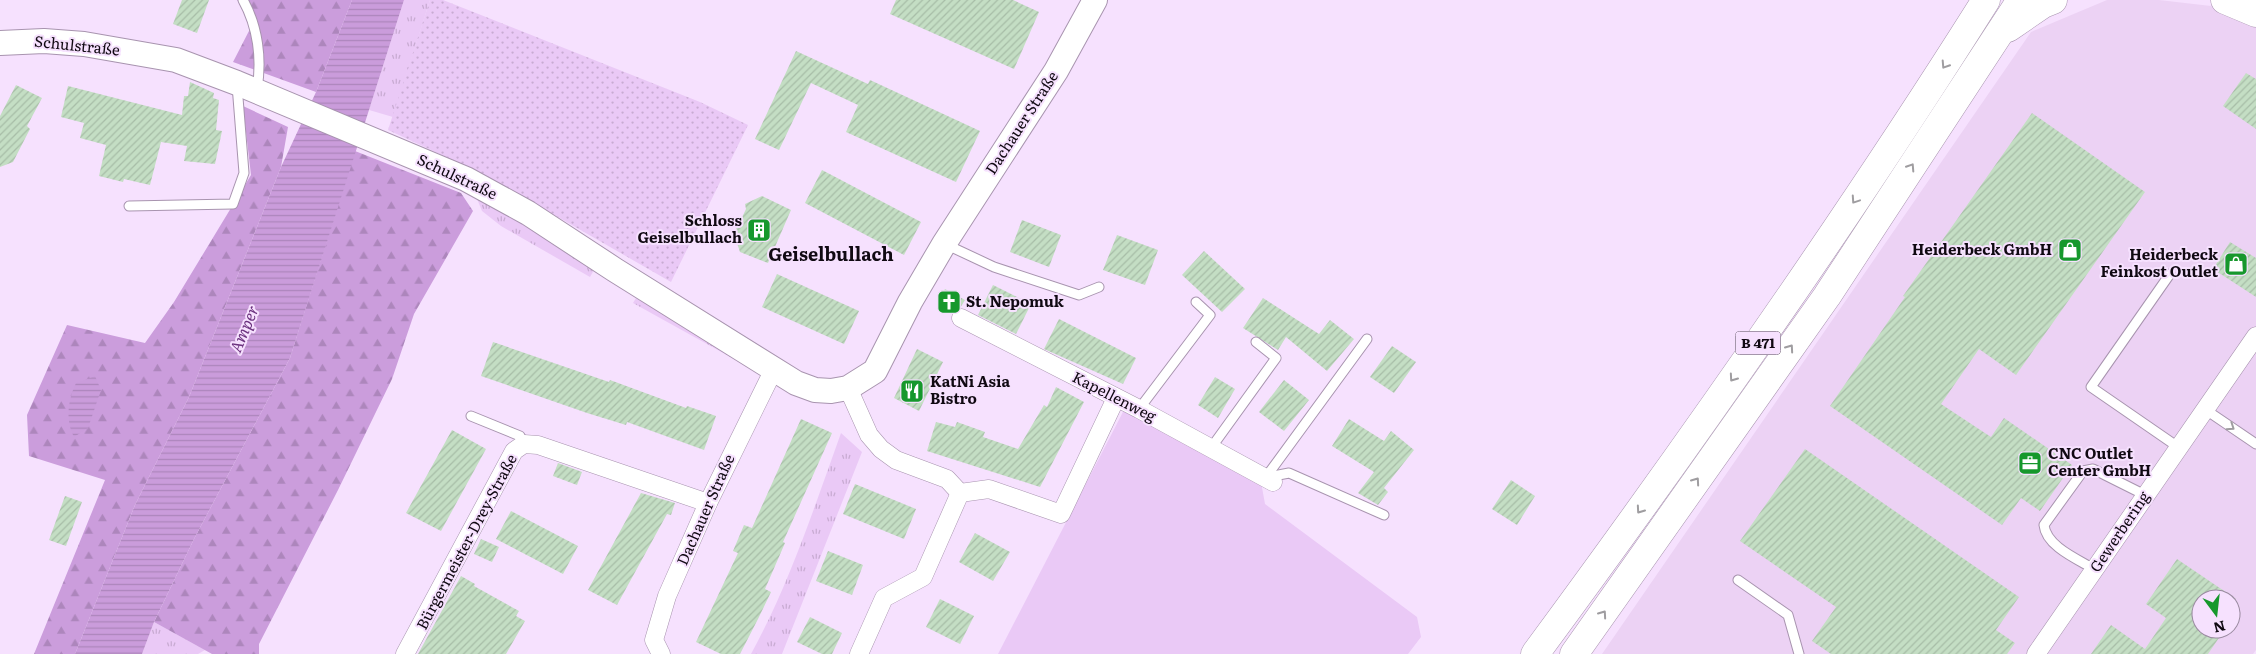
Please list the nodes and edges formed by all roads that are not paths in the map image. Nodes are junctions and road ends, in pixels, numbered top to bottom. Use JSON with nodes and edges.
{"nodes":[{"id":1,"x":243,"y":0,"type":"edge"},
{"id":2,"x":1095,"y":0,"type":"edge"},
{"id":3,"x":1986,"y":0,"type":"edge"},
{"id":4,"x":2021,"y":0,"type":"edge"},
{"id":5,"x":2053,"y":0,"type":"edge"},
{"id":6,"x":2225,"y":0,"type":"edge"},
{"id":7,"x":2256,"y":14,"type":"edge"},
{"id":8,"x":1999,"y":34,"type":"junction"},
{"id":9,"x":0,"y":43,"type":"edge"},
{"id":10,"x":246,"y":87,"type":"junction"},
{"id":11,"x":129,"y":206,"type":"dead end"},
{"id":12,"x":944,"y":244,"type":"junction"},
{"id":13,"x":2170,"y":274,"type":"dead end"},
{"id":14,"x":1099,"y":287,"type":"dead end"},
{"id":15,"x":1196,"y":302,"type":"dead end"},
{"id":16,"x":961,"y":318,"type":"dead end"},
{"id":17,"x":2256,"y":336,"type":"edge"},
{"id":18,"x":1367,"y":339,"type":"dead end"},
{"id":19,"x":1256,"y":342,"type":"dead end"},
{"id":20,"x":774,"y":369,"type":"junction"},
{"id":21,"x":875,"y":371,"type":"joint"},
{"id":22,"x":848,"y":388,"type":"junction"},
{"id":23,"x":1116,"y":398,"type":"junction"},
{"id":24,"x":1139,"y":409,"type":"junction"},
{"id":25,"x":2206,"y":410,"type":"junction"},
{"id":26,"x":471,"y":416,"type":"dead end"},
{"id":27,"x":524,"y":444,"type":"junction"},
{"id":28,"x":2256,"y":444,"type":"edge"},
{"id":29,"x":2178,"y":447,"type":"junction"},
{"id":30,"x":1212,"y":448,"type":"junction"},
{"id":31,"x":1270,"y":480,"type":"junction"},
{"id":32,"x":960,"y":493,"type":"junction"},
{"id":33,"x":2145,"y":495,"type":"junction"},
{"id":34,"x":708,"y":503,"type":"junction"},
{"id":35,"x":1384,"y":515,"type":"dead end"},
{"id":36,"x":2094,"y":569,"type":"junction"},
{"id":37,"x":1738,"y":580,"type":"dead end"},
{"id":38,"x":405,"y":654,"type":"edge"},
{"id":39,"x":661,"y":654,"type":"edge"},
{"id":40,"x":859,"y":654,"type":"edge"},
{"id":41,"x":1535,"y":654,"type":"edge"},
{"id":42,"x":1574,"y":654,"type":"edge"},
{"id":43,"x":1799,"y":654,"type":"edge"},
{"id":44,"x":2036,"y":654,"type":"edge"}],
"edges":[{"from":1,"to":10,"type":"lane"},
{"from":2,"to":12,"type":"street","name":"Dachauer Straße"},
{"from":3,"to":41,"type":"highway","number":"B 471","one_way":true},
{"from":4,"to":8,"type":"highway","number":"B 471"},
{"from":5,"to":8,"type":"highway"},
{"from":6,"to":7,"type":"highway"},
{"from":42,"to":8,"type":"highway","number":"B 471","one_way":true},
{"from":9,"to":10,"type":"street","name":"Schulstraße"},
{"from":10,"to":11,"type":"lane"},
{"from":10,"to":20,"type":"street","name":"Schulstraße"},
{"from":12,"to":14,"type":"lane"},
{"from":12,"to":21,"type":"street","name":"Dachauer Straße"},
{"from":13,"to":29,"type":"lane"},
{"from":15,"to":24,"type":"lane"},
{"from":16,"to":23,"type":"street","name":"Kapellenweg"},
{"from":17,"to":25,"type":"street","name":"Gewerbering"},
{"from":18,"to":31,"type":"lane"},
{"from":19,"to":30,"type":"lane"},
{"from":20,"to":22,"type":"street","name":"Schulstraße"},
{"from":20,"to":34,"type":"street","name":"Dachauer Straße"},
{"from":21,"to":22,"type":"street","name":"Schulstraße"},
{"from":22,"to":32,"type":"street"},
{"from":23,"to":24,"type":"street","name":"Kapellenweg"},
{"from":23,"to":32,"type":"street"},
{"from":24,"to":30,"type":"street","name":"Kapellenweg"},
{"from":25,"to":28,"type":"lane","one_way":true},
{"from":25,"to":29,"type":"street","name":"Gewerbering"},
{"from":26,"to":27,"type":"lane"},
{"from":27,"to":34,"type":"street","name":"Bürgermeister-Drey-Straße"},
{"from":27,"to":38,"type":"street","name":"Bürgermeister-Drey-Straße"},
{"from":29,"to":33,"type":"street","name":"Gewerbering"},
{"from":30,"to":31,"type":"street","name":"Kapellenweg"},
{"from":31,"to":35,"type":"lane"},
{"from":32,"to":40,"type":"street"},
{"from":33,"to":36,"type":"street","name":"Gewerbering"},
{"from":33,"to":36,"type":"lane"},
{"from":34,"to":39,"type":"street","name":"Dachauer Straße"},
{"from":36,"to":44,"type":"street","name":"Gewerbering"},
{"from":37,"to":43,"type":"lane"}]}
